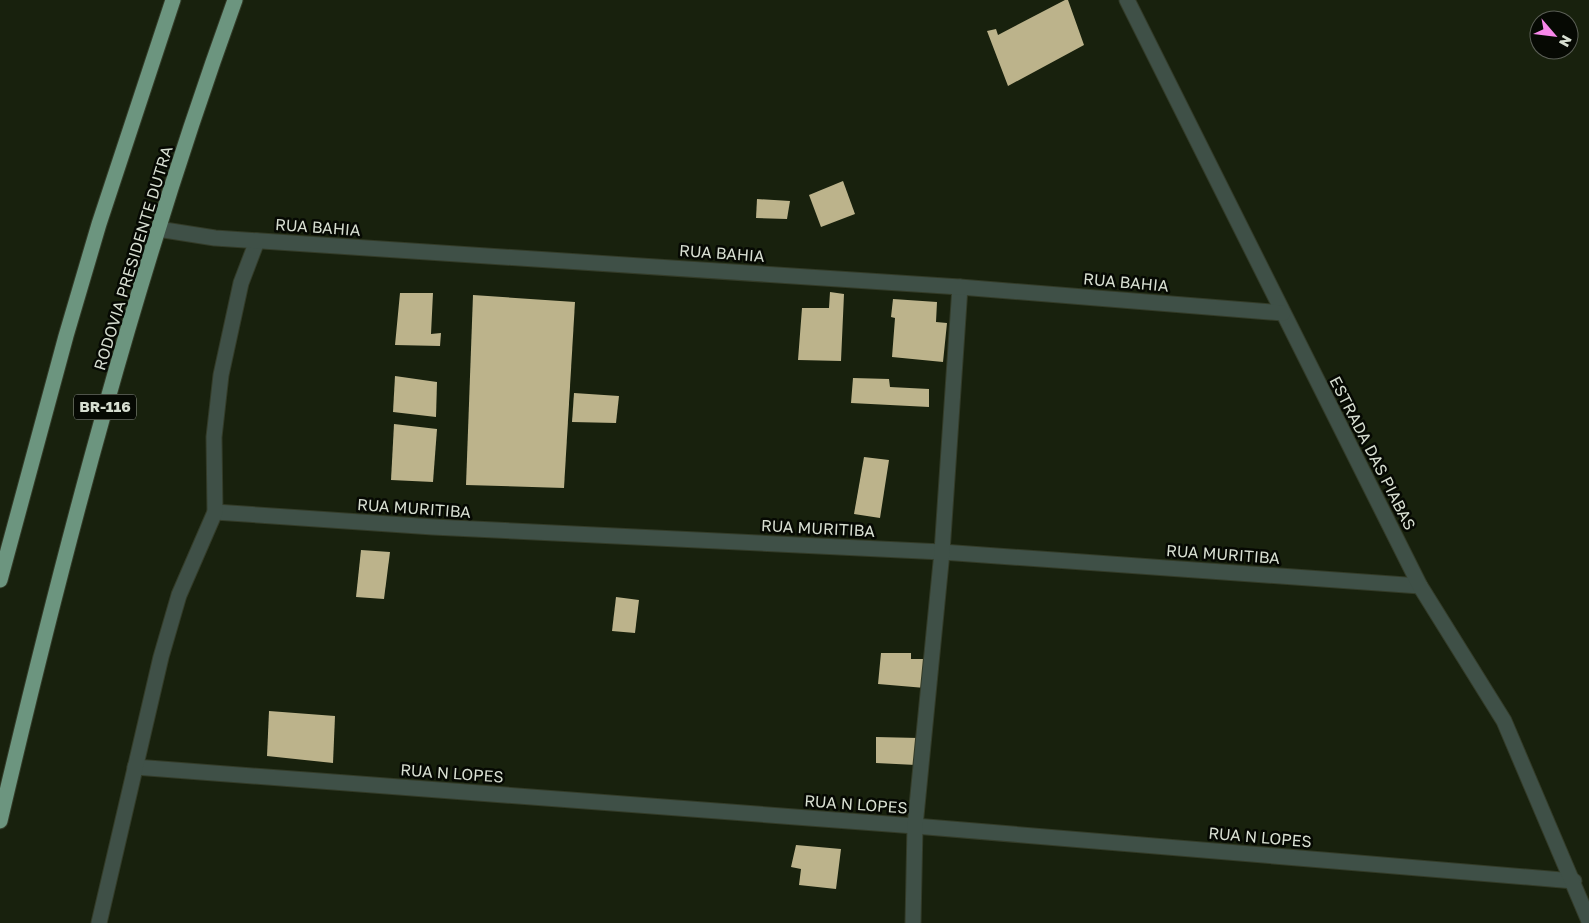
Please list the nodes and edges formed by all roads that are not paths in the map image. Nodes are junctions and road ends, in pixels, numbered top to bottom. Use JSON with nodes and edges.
{"nodes":[{"id":1,"x":173,"y":0,"type":"edge"},
{"id":2,"x":235,"y":0,"type":"edge"},
{"id":3,"x":1127,"y":0,"type":"edge"},
{"id":4,"x":158,"y":230,"type":"junction"},
{"id":5,"x":256,"y":241,"type":"junction"},
{"id":6,"x":960,"y":287,"type":"junction"},
{"id":7,"x":1283,"y":313,"type":"junction"},
{"id":8,"x":215,"y":512,"type":"junction"},
{"id":9,"x":942,"y":552,"type":"junction"},
{"id":10,"x":0,"y":580,"type":"edge"},
{"id":11,"x":1420,"y":586,"type":"junction"},
{"id":12,"x":135,"y":767,"type":"junction"},
{"id":13,"x":0,"y":821,"type":"edge"},
{"id":14,"x":915,"y":826,"type":"junction"},
{"id":15,"x":1574,"y":881,"type":"junction"},
{"id":16,"x":1589,"y":920,"type":"edge"},
{"id":17,"x":99,"y":923,"type":"edge"},
{"id":18,"x":913,"y":923,"type":"edge"}],
"edges":[{"from":1,"to":10,"type":"highway","number":"BR-116"},
{"from":2,"to":4,"type":"highway","name":"RODOVIA PRESIDENTE DUTRA","number":"BR-116"},
{"from":3,"to":7,"type":"street","name":"ESTRADA DAS PIABAS"},
{"from":4,"to":5,"type":"street","name":"RUA BAHIA"},
{"from":4,"to":13,"type":"highway","name":"RODOVIA PRESIDENTE DUTRA","number":"BR-116"},
{"from":5,"to":6,"type":"street","name":"RUA BAHIA"},
{"from":5,"to":8,"type":"street"},
{"from":6,"to":7,"type":"street","name":"RUA BAHIA"},
{"from":6,"to":9,"type":"street"},
{"from":7,"to":11,"type":"street","name":"ESTRADA DAS PIABAS"},
{"from":8,"to":9,"type":"street","name":"RUA MURITIBA"},
{"from":8,"to":12,"type":"street"},
{"from":9,"to":11,"type":"street","name":"RUA MURITIBA"},
{"from":9,"to":14,"type":"street"},
{"from":11,"to":15,"type":"street","name":"ESTRADA DAS PIABAS"},
{"from":12,"to":14,"type":"street","name":"RUA N LOPES"},
{"from":12,"to":17,"type":"street"},
{"from":14,"to":15,"type":"street","name":"RUA N LOPES"},
{"from":14,"to":18,"type":"street"},
{"from":15,"to":16,"type":"street","name":"ESTRADA DAS PIABAS"}]}
